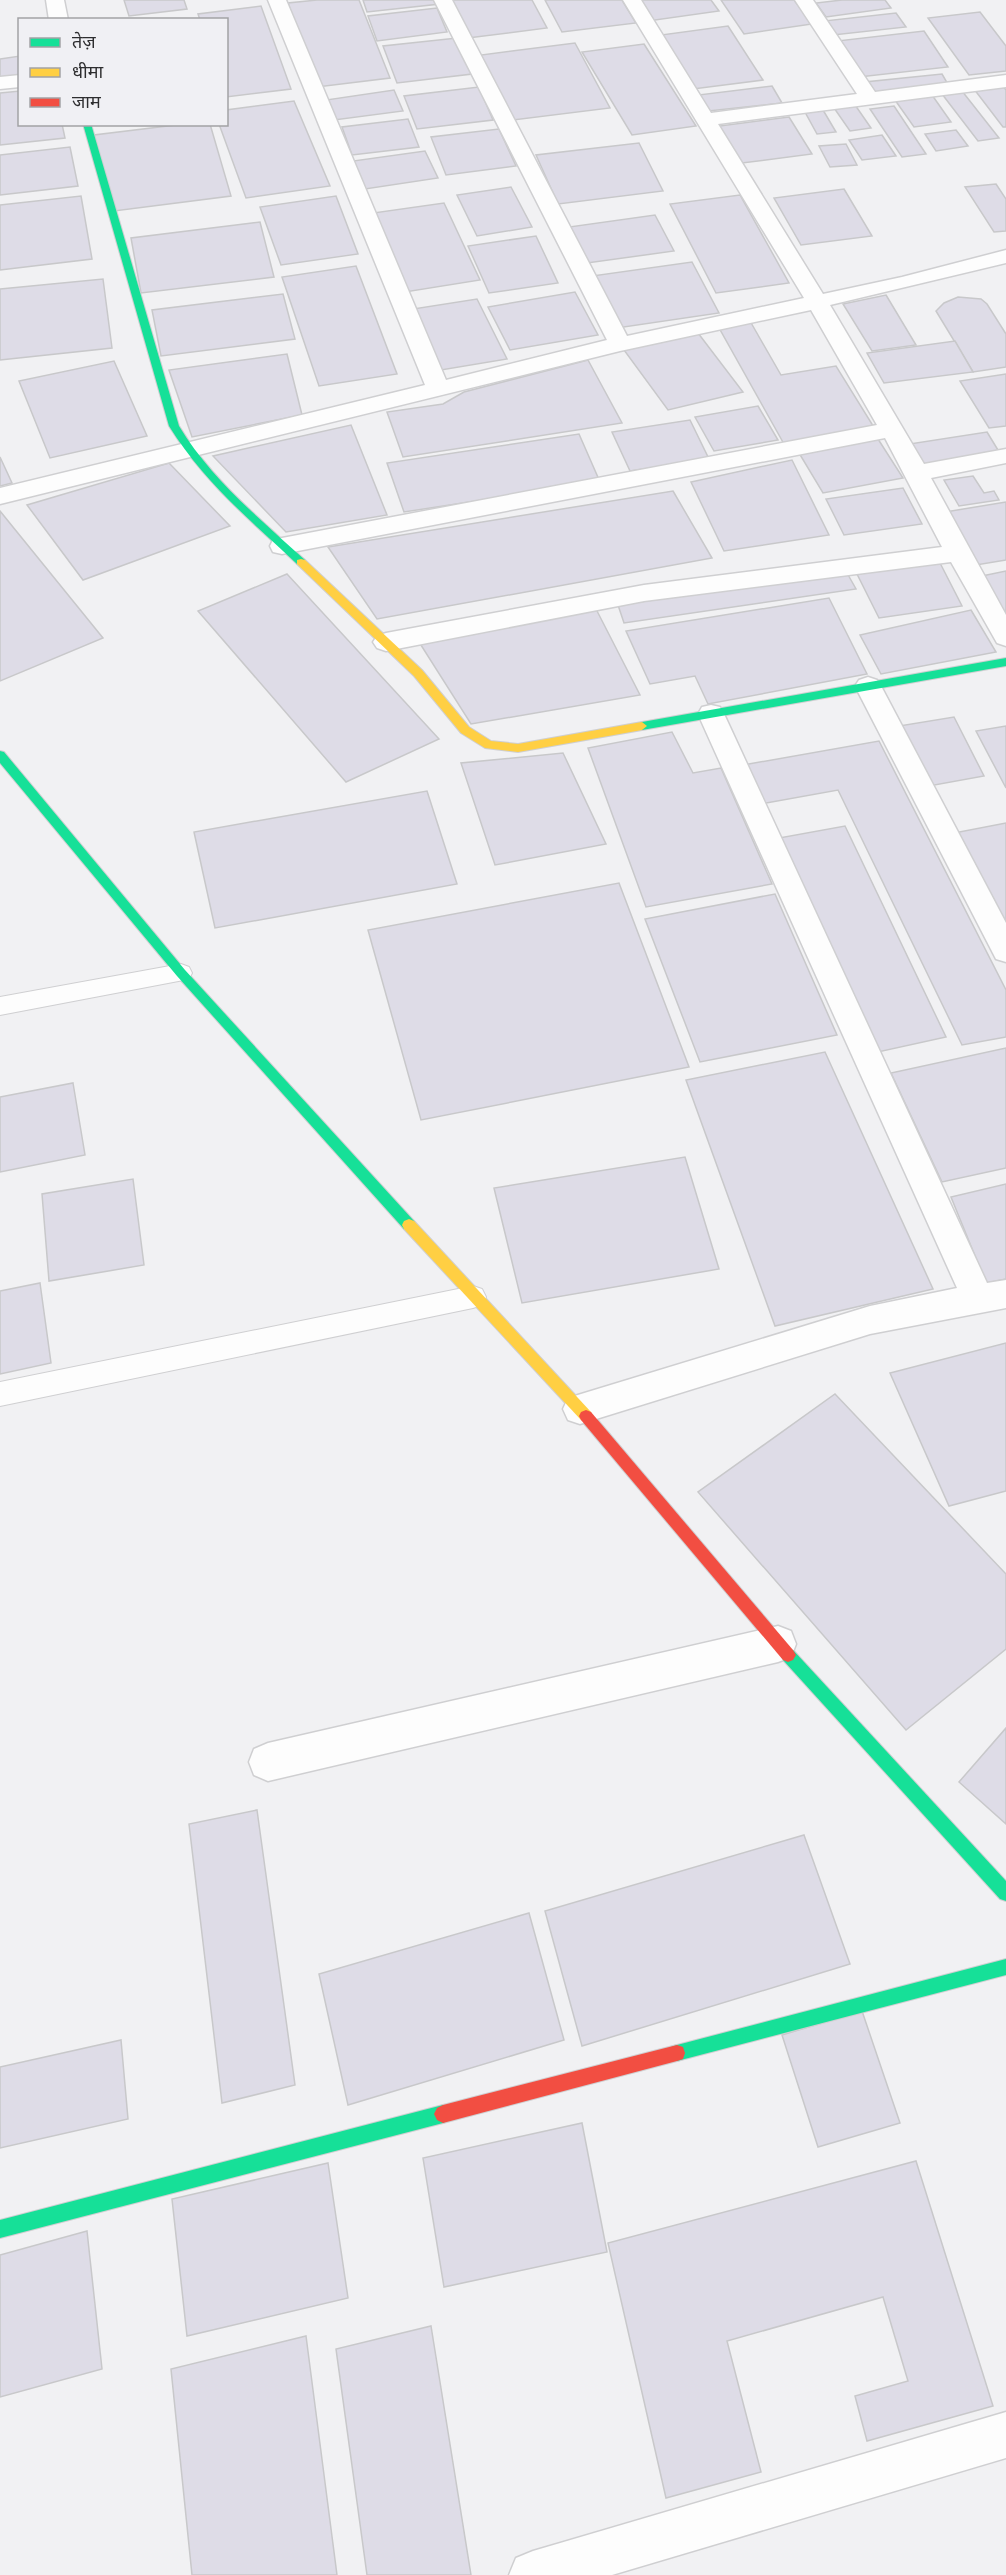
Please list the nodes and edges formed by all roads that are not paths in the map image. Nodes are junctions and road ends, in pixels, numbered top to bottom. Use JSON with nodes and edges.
{"nodes":[{"id":1,"x":54,"y":0,"type":"edge"},
{"id":2,"x":277,"y":0,"type":"edge"},
{"id":3,"x":443,"y":0,"type":"edge"},
{"id":4,"x":632,"y":0,"type":"edge"},
{"id":5,"x":804,"y":0,"type":"edge"},
{"id":6,"x":58,"y":18,"type":"edge"},
{"id":7,"x":18,"y":81,"type":"edge"},
{"id":8,"x":1006,"y":81,"type":"edge"},
{"id":9,"x":0,"y":83,"type":"edge"},
{"id":10,"x":870,"y":99,"type":"junction"},
{"id":11,"x":704,"y":120,"type":"junction"},
{"id":12,"x":88,"y":126,"type":"edge"},
{"id":13,"x":1006,"y":256,"type":"edge"},
{"id":14,"x":816,"y":300,"type":"junction"},
{"id":15,"x":620,"y":344,"type":"junction"},
{"id":16,"x":439,"y":390,"type":"junction"},
{"id":17,"x":890,"y":430,"type":"junction"},
{"id":18,"x":187,"y":450,"type":"junction"},
{"id":19,"x":1006,"y":456,"type":"edge"},
{"id":20,"x":917,"y":473,"type":"junction"},
{"id":21,"x":0,"y":496,"type":"edge"},
{"id":22,"x":282,"y":546,"type":"junction"},
{"id":23,"x":958,"y":553,"type":"junction"},
{"id":24,"x":1006,"y":637,"type":"edge"},
{"id":25,"x":386,"y":642,"type":"junction"},
{"id":26,"x":1006,"y":662,"type":"edge"},
{"id":27,"x":868,"y":686,"type":"junction"},
{"id":28,"x":711,"y":714,"type":"junction"},
{"id":29,"x":0,"y":755,"type":"edge"},
{"id":30,"x":1006,"y":951,"type":"edge"},
{"id":31,"x":181,"y":973,"type":"junction"},
{"id":32,"x":0,"y":1006,"type":"edge"},
{"id":33,"x":473,"y":1297,"type":"junction"},
{"id":34,"x":992,"y":1297,"type":"edge"},
{"id":35,"x":0,"y":1394,"type":"edge"},
{"id":36,"x":580,"y":1408,"type":"junction"},
{"id":37,"x":778,"y":1644,"type":"junction"},
{"id":38,"x":268,"y":1762,"type":"dead end"},
{"id":39,"x":1006,"y":1893,"type":"edge"},
{"id":40,"x":1006,"y":1967,"type":"edge"},
{"id":41,"x":0,"y":2229,"type":"edge"},
{"id":42,"x":1006,"y":2435,"type":"edge"},
{"id":43,"x":533,"y":2575,"type":"edge"}],
"edges":[{"from":1,"to":6,"type":"street"},
{"from":2,"to":16,"type":"street"},
{"from":3,"to":15,"type":"street"},
{"from":4,"to":11,"type":"street"},
{"from":5,"to":10,"type":"street"},
{"from":7,"to":9,"type":"street"},
{"from":8,"to":10,"type":"street"},
{"from":10,"to":11,"type":"street"},
{"from":11,"to":14,"type":"street"},
{"from":12,"to":18,"type":"street"},
{"from":13,"to":14,"type":"street"},
{"from":14,"to":15,"type":"street"},
{"from":14,"to":17,"type":"street"},
{"from":15,"to":16,"type":"street"},
{"from":16,"to":18,"type":"street"},
{"from":17,"to":20,"type":"street"},
{"from":17,"to":22,"type":"street"},
{"from":18,"to":21,"type":"street"},
{"from":18,"to":22,"type":"street"},
{"from":19,"to":20,"type":"street"},
{"from":20,"to":23,"type":"street"},
{"from":22,"to":25,"type":"street"},
{"from":23,"to":24,"type":"street"},
{"from":23,"to":25,"type":"street"},
{"from":25,"to":28,"type":"street"},
{"from":26,"to":27,"type":"street"},
{"from":27,"to":28,"type":"street"},
{"from":27,"to":30,"type":"street"},
{"from":28,"to":34,"type":"street"},
{"from":29,"to":31,"type":"street"},
{"from":31,"to":32,"type":"lane"},
{"from":31,"to":33,"type":"street"},
{"from":33,"to":35,"type":"lane"},
{"from":33,"to":36,"type":"street"},
{"from":34,"to":36,"type":"street"},
{"from":36,"to":37,"type":"street"},
{"from":37,"to":38,"type":"street"},
{"from":37,"to":39,"type":"street"},
{"from":40,"to":41,"type":"street"},
{"from":42,"to":43,"type":"street"}]}
